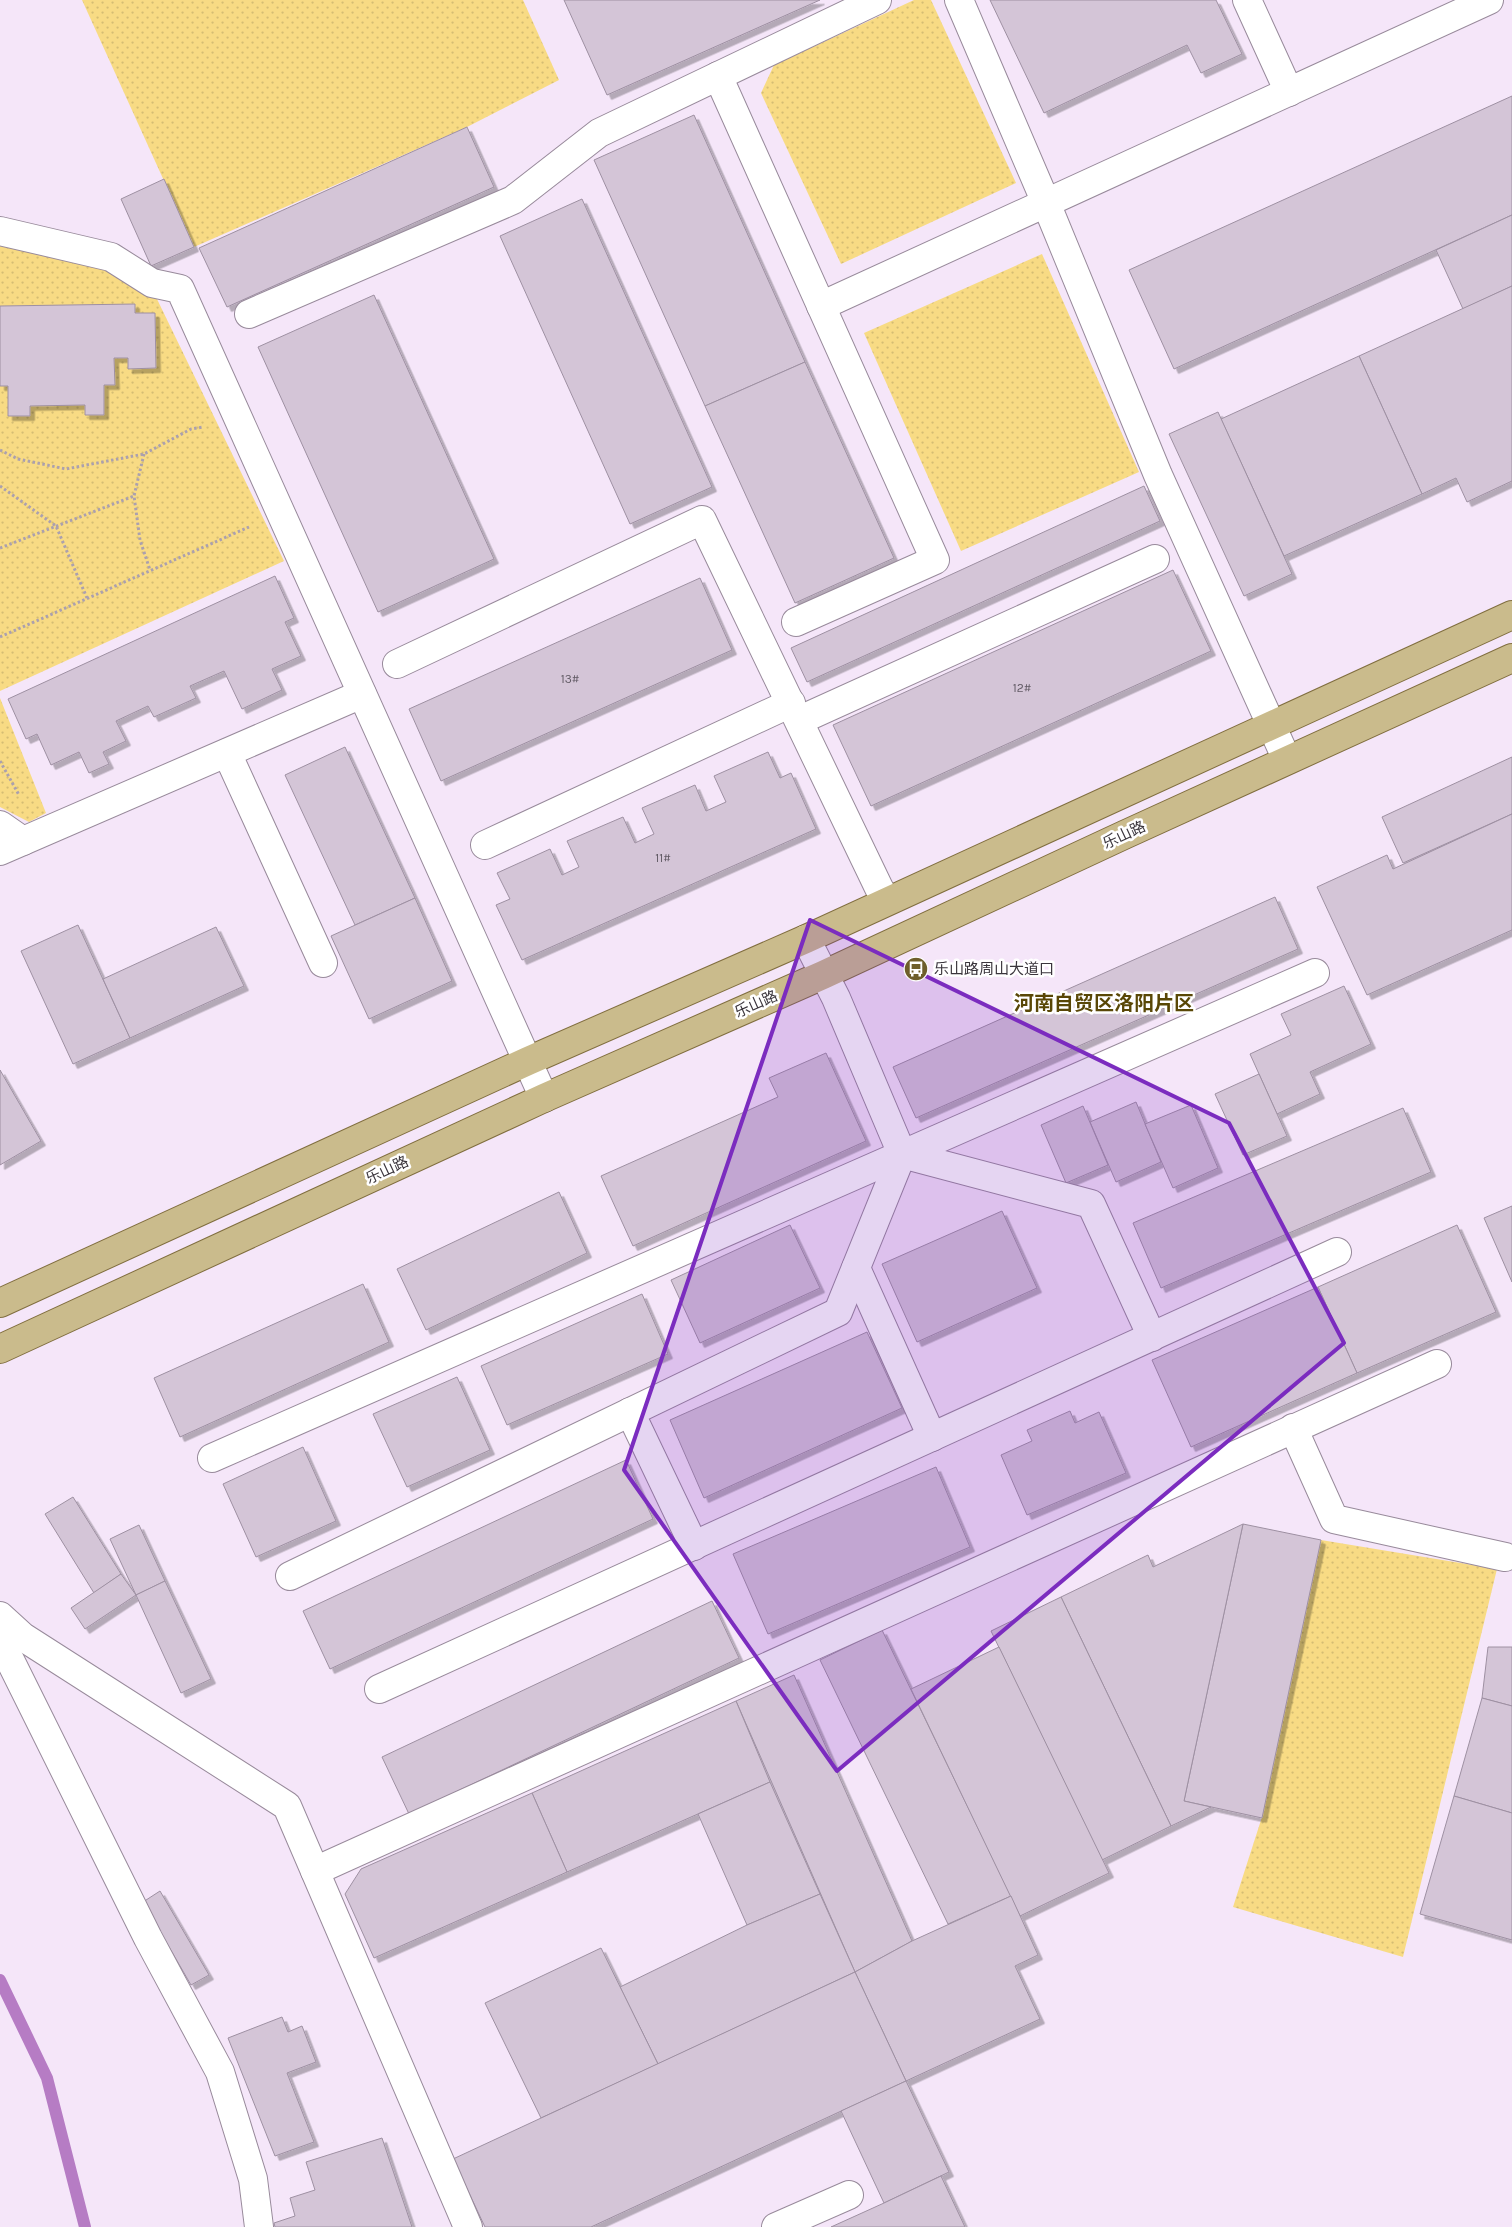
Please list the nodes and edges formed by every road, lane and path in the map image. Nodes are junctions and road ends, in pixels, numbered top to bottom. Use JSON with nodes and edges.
{"nodes":[{"id":1,"x":877,"y":0,"type":"edge"},
{"id":2,"x":958,"y":0,"type":"edge"},
{"id":3,"x":1247,"y":0,"type":"edge"},
{"id":4,"x":1489,"y":0,"type":"edge"},
{"id":5,"x":718,"y":76,"type":"junction"},
{"id":6,"x":1289,"y":92,"type":"junction"},
{"id":7,"x":1046,"y":203,"type":"junction"},
{"id":8,"x":0,"y":232,"type":"edge"},
{"id":9,"x":821,"y":306,"type":"junction"},
{"id":10,"x":249,"y":314,"type":"dead end"},
{"id":11,"x":239,"y":420,"type":"junction"},
{"id":12,"x":0,"y":450,"type":"edge"},
{"id":13,"x":144,"y":454,"type":"junction"},
{"id":14,"x":0,"y":486,"type":"edge"},
{"id":15,"x":134,"y":496,"type":"junction"},
{"id":16,"x":281,"y":513,"type":"junction"},
{"id":17,"x":56,"y":526,"type":"junction"},
{"id":18,"x":0,"y":548,"type":"edge"},
{"id":19,"x":1155,"y":559,"type":"dead end"},
{"id":20,"x":150,"y":570,"type":"junction"},
{"id":21,"x":87,"y":598,"type":"junction"},
{"id":22,"x":1512,"y":615,"type":"edge"},
{"id":23,"x":796,"y":622,"type":"dead end"},
{"id":24,"x":0,"y":637,"type":"edge"},
{"id":25,"x":1512,"y":658,"type":"edge"},
{"id":26,"x":396,"y":664,"type":"dead end"},
{"id":27,"x":362,"y":694,"type":"junction"},
{"id":28,"x":796,"y":712,"type":"junction"},
{"id":29,"x":1271,"y":724,"type":"junction"},
{"id":30,"x":227,"y":752,"type":"junction"},
{"id":31,"x":1287,"y":760,"type":"junction"},
{"id":32,"x":0,"y":825,"type":"edge"},
{"id":33,"x":485,"y":845,"type":"dead end"},
{"id":34,"x":12,"y":846,"type":"edge"},
{"id":35,"x":887,"y":901,"type":"junction"},
{"id":36,"x":806,"y":939,"type":"junction"},
{"id":37,"x":323,"y":963,"type":"dead end"},
{"id":38,"x":1315,"y":973,"type":"dead end"},
{"id":39,"x":823,"y":975,"type":"junction"},
{"id":40,"x":528,"y":1061,"type":"junction"},
{"id":41,"x":544,"y":1098,"type":"junction"},
{"id":42,"x":902,"y":1154,"type":"junction"},
{"id":43,"x":1337,"y":1252,"type":"dead end"},
{"id":44,"x":856,"y":1268,"type":"junction"},
{"id":45,"x":0,"y":1303,"type":"edge"},
{"id":46,"x":1152,"y":1337,"type":"junction"},
{"id":47,"x":0,"y":1349,"type":"edge"},
{"id":48,"x":1437,"y":1364,"type":"dead end"},
{"id":49,"x":630,"y":1412,"type":"junction"},
{"id":50,"x":1293,"y":1428,"type":"junction"},
{"id":51,"x":932,"y":1437,"type":"junction"},
{"id":52,"x":212,"y":1458,"type":"dead end"},
{"id":53,"x":694,"y":1546,"type":"junction"},
{"id":54,"x":1505,"y":1557,"type":"dead end"},
{"id":55,"x":290,"y":1576,"type":"dead end"},
{"id":56,"x":0,"y":1616,"type":"edge"},
{"id":57,"x":0,"y":1640,"type":"edge"},
{"id":58,"x":379,"y":1689,"type":"dead end"},
{"id":59,"x":315,"y":1871,"type":"junction"},
{"id":60,"x":849,"y":2194,"type":"dead end"},
{"id":61,"x":259,"y":2227,"type":"edge"},
{"id":62,"x":468,"y":2227,"type":"edge"},
{"id":63,"x":776,"y":2227,"type":"edge"}],
"edges":[{"from":1,"to":5,"type":"lane"},
{"from":2,"to":7,"type":"lane"},
{"from":3,"to":6,"type":"lane"},
{"from":4,"to":6,"type":"lane"},
{"from":5,"to":9,"type":"lane"},
{"from":5,"to":10,"type":"lane"},
{"from":6,"to":7,"type":"lane"},
{"from":7,"to":9,"type":"lane"},
{"from":7,"to":29,"type":"lane"},
{"from":8,"to":11,"type":"lane"},
{"from":9,"to":23,"type":"lane"},
{"from":11,"to":13,"type":"path"},
{"from":11,"to":16,"type":"lane"},
{"from":12,"to":13,"type":"path"},
{"from":13,"to":15,"type":"path"},
{"from":14,"to":17,"type":"path"},
{"from":15,"to":17,"type":"path"},
{"from":15,"to":20,"type":"path"},
{"from":16,"to":20,"type":"path"},
{"from":16,"to":27,"type":"lane"},
{"from":17,"to":18,"type":"path"},
{"from":17,"to":21,"type":"path"},
{"from":19,"to":28,"type":"lane"},
{"from":20,"to":21,"type":"path"},
{"from":21,"to":24,"type":"path"},
{"from":22,"to":29,"type":"main road"},
{"from":25,"to":31,"type":"main road","name":"乐山路"},
{"from":26,"to":28,"type":"lane"},
{"from":27,"to":30,"type":"lane"},
{"from":27,"to":40,"type":"lane"},
{"from":28,"to":33,"type":"lane"},
{"from":28,"to":35,"type":"lane"},
{"from":29,"to":31,"type":"lane"},
{"from":29,"to":35,"type":"main road"},
{"from":30,"to":34,"type":"lane"},
{"from":30,"to":37,"type":"lane"},
{"from":31,"to":39,"type":"main road","name":"乐山路"},
{"from":32,"to":34,"type":"lane"},
{"from":35,"to":36,"type":"main road"},
{"from":36,"to":39,"type":"lane"},
{"from":36,"to":40,"type":"main road"},
{"from":38,"to":42,"type":"lane"},
{"from":39,"to":41,"type":"main road","name":"乐山路"},
{"from":39,"to":42,"type":"lane"},
{"from":40,"to":41,"type":"lane"},
{"from":40,"to":45,"type":"main road"},
{"from":41,"to":47,"type":"main road","name":"乐山路"},
{"from":42,"to":44,"type":"lane"},
{"from":42,"to":46,"type":"lane"},
{"from":42,"to":52,"type":"lane"},
{"from":43,"to":46,"type":"lane"},
{"from":44,"to":49,"type":"lane"},
{"from":44,"to":51,"type":"lane"},
{"from":46,"to":51,"type":"lane"},
{"from":48,"to":50,"type":"lane"},
{"from":49,"to":53,"type":"lane"},
{"from":49,"to":55,"type":"lane"},
{"from":50,"to":54,"type":"lane"},
{"from":50,"to":59,"type":"lane"},
{"from":51,"to":53,"type":"lane"},
{"from":53,"to":58,"type":"lane"},
{"from":56,"to":59,"type":"lane"},
{"from":57,"to":61,"type":"lane"},
{"from":59,"to":62,"type":"lane"},
{"from":60,"to":63,"type":"lane"}]}
